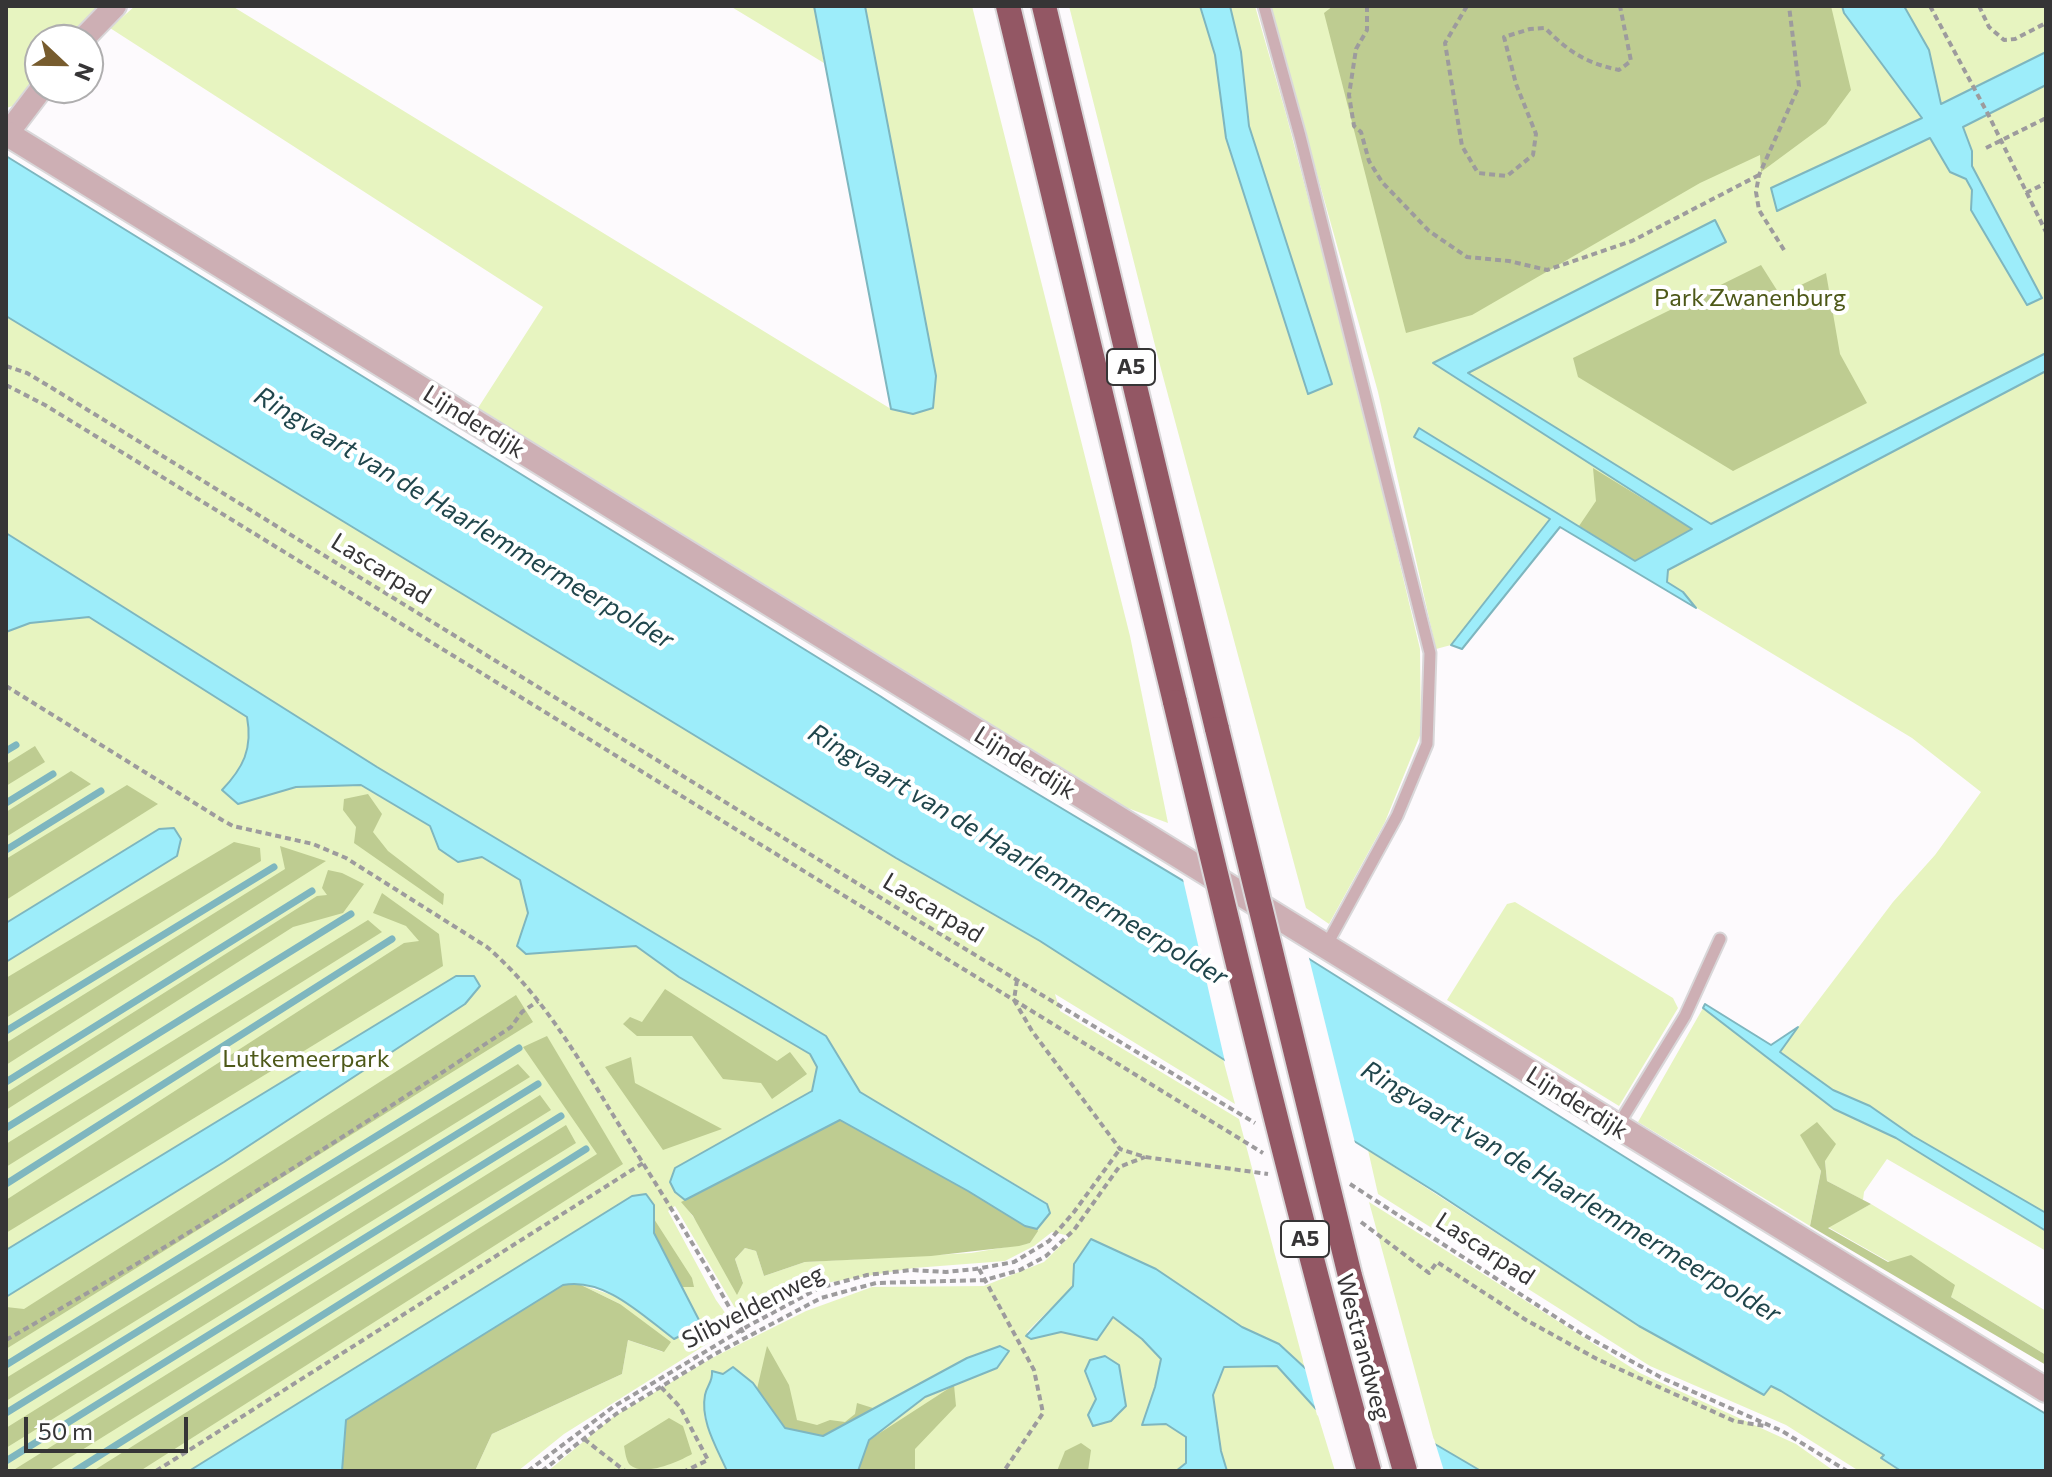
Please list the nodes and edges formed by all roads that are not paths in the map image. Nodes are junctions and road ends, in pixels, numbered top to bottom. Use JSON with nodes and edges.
{"nodes":[{"id":1,"x":115,"y":6,"type":"edge"},
{"id":2,"x":1008,"y":6,"type":"edge"},
{"id":3,"x":1044,"y":6,"type":"edge"},
{"id":4,"x":1264,"y":6,"type":"edge"},
{"id":5,"x":98,"y":24,"type":"edge"},
{"id":6,"x":30,"y":104,"type":"edge"},
{"id":7,"x":7,"y":133,"type":"edge"},
{"id":8,"x":1720,"y":939,"type":"dead end"},
{"id":9,"x":1326,"y":947,"type":"junction"},
{"id":10,"x":1617,"y":1127,"type":"junction"},
{"id":11,"x":2046,"y":1390,"type":"edge"},
{"id":12,"x":1369,"y":1471,"type":"edge"},
{"id":13,"x":1405,"y":1471,"type":"edge"}],
"edges":[{"from":1,"to":5,"type":"street"},
{"from":2,"to":12,"type":"highway","name":"Westrandweg","number":"A5","bridge":true},
{"from":3,"to":13,"type":"highway","name":"Westrandweg","number":"A5","bridge":true},
{"from":4,"to":9,"type":"lane"},
{"from":6,"to":7,"type":"street"},
{"from":7,"to":9,"type":"street","name":"Lijnderdijk"},
{"from":8,"to":10,"type":"lane"},
{"from":9,"to":10,"type":"street","name":"Lijnderdijk"},
{"from":10,"to":11,"type":"street","name":"Lijnderdijk"}]}
